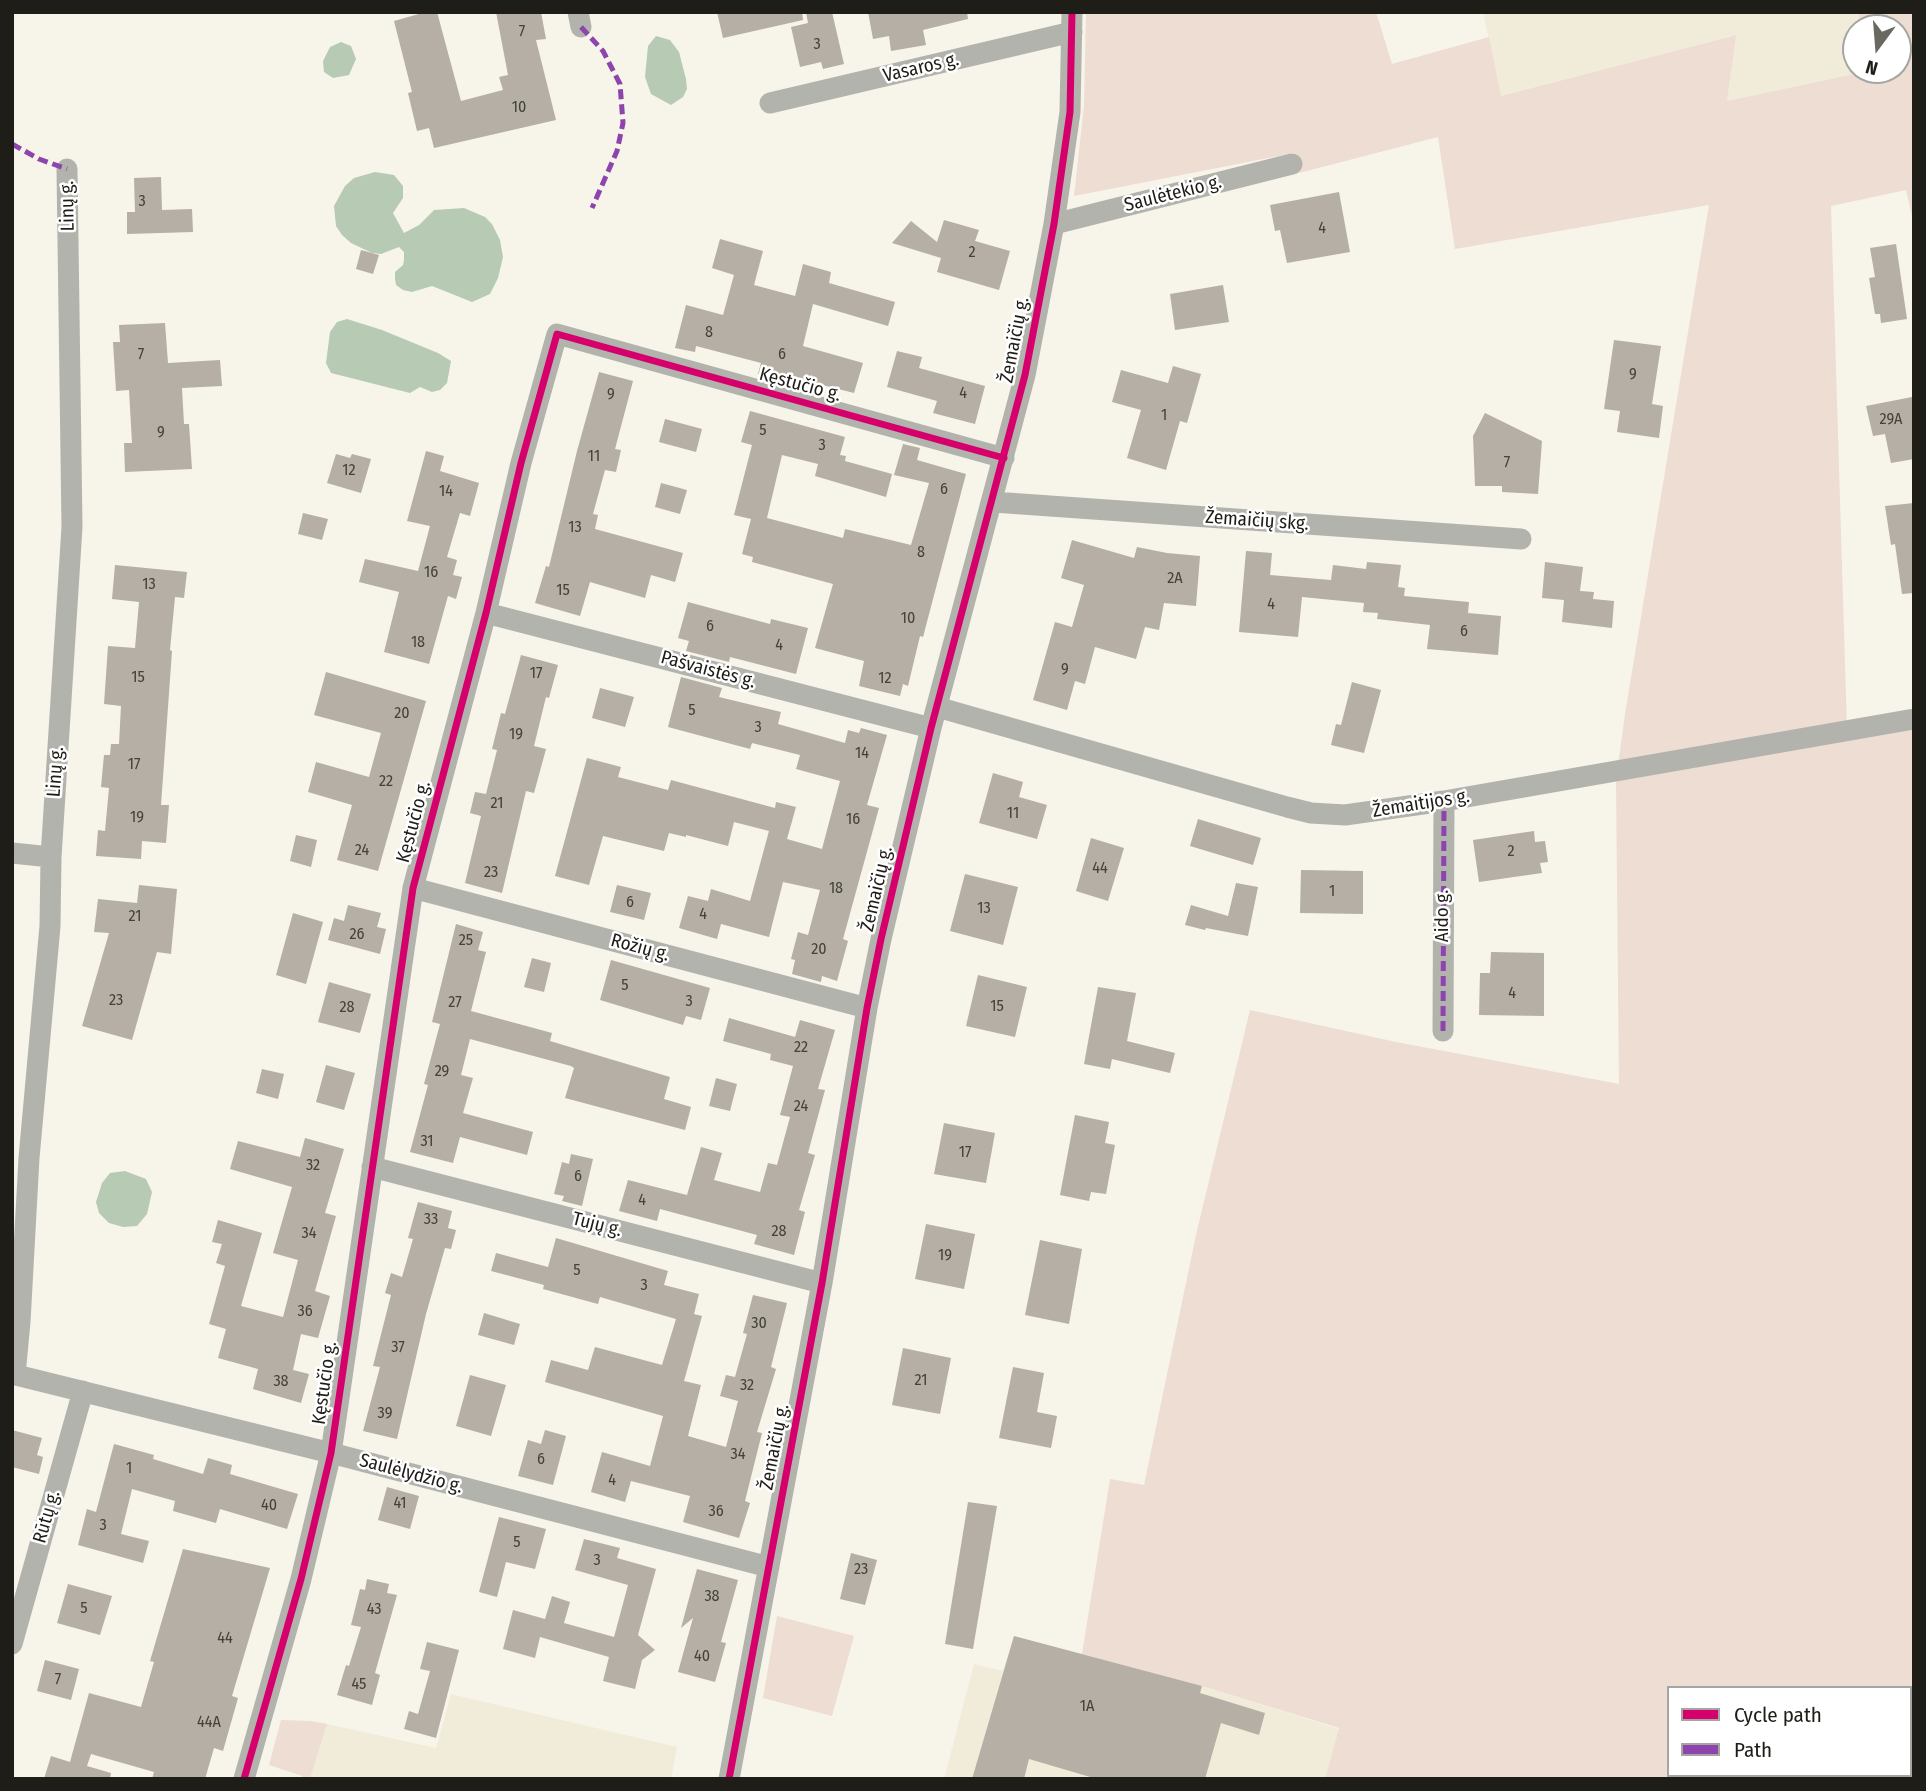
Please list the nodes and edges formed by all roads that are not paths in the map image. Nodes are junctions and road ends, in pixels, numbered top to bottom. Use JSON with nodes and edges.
{"nodes":[{"id":1,"x":1072,"y":22,"type":"edge"},
{"id":2,"x":770,"y":103,"type":"dead end"},
{"id":3,"x":1292,"y":164,"type":"dead end"},
{"id":4,"x":68,"y":169,"type":"dead end"},
{"id":5,"x":1054,"y":224,"type":"junction"},
{"id":6,"x":1004,"y":458,"type":"junction"},
{"id":7,"x":993,"y":502,"type":"junction"},
{"id":8,"x":1521,"y":539,"type":"dead end"},
{"id":9,"x":486,"y":613,"type":"junction"},
{"id":10,"x":937,"y":707,"type":"junction"},
{"id":11,"x":1914,"y":719,"type":"edge"},
{"id":12,"x":931,"y":728,"type":"junction"},
{"id":13,"x":1444,"y":801,"type":"junction"},
{"id":14,"x":12,"y":853,"type":"edge"},
{"id":15,"x":51,"y":857,"type":"junction"},
{"id":16,"x":413,"y":888,"type":"junction"},
{"id":17,"x":867,"y":1008,"type":"junction"},
{"id":18,"x":1443,"y":1031,"type":"dead end"},
{"id":19,"x":372,"y":1167,"type":"junction"},
{"id":20,"x":822,"y":1283,"type":"junction"},
{"id":21,"x":13,"y":1374,"type":"edge"},
{"id":22,"x":83,"y":1391,"type":"junction"},
{"id":23,"x":331,"y":1453,"type":"junction"},
{"id":24,"x":769,"y":1567,"type":"junction"},
{"id":25,"x":12,"y":1644,"type":"edge"},
{"id":26,"x":244,"y":1779,"type":"edge"},
{"id":27,"x":729,"y":1779,"type":"edge"}],
"edges":[{"from":1,"to":2,"type":"street","name":"Vasaros g."},
{"from":1,"to":5,"type":"street","name":"Žemaičių g."},
{"from":3,"to":5,"type":"street","name":"Saulėtekio g."},
{"from":4,"to":15,"type":"street","name":"Linų g."},
{"from":5,"to":6,"type":"street","name":"Žemaičių g."},
{"from":6,"to":7,"type":"street","name":"Žemaičių g."},
{"from":6,"to":9,"type":"street","name":"Kęstučio g."},
{"from":7,"to":8,"type":"street","name":"Žemaičių skg."},
{"from":7,"to":10,"type":"street","name":"Žemaičių g."},
{"from":9,"to":12,"type":"street","name":"Pašvaistės g."},
{"from":9,"to":16,"type":"street","name":"Kęstučio g."},
{"from":10,"to":12,"type":"street","name":"Žemaičių g."},
{"from":10,"to":13,"type":"street","name":"Žemaitijos g."},
{"from":11,"to":13,"type":"street","name":"Žemaitijos g."},
{"from":12,"to":17,"type":"street","name":"Žemaičių g."},
{"from":13,"to":18,"type":"street","name":"Aido g."},
{"from":14,"to":15,"type":"street"},
{"from":15,"to":21,"type":"street","name":"Linų g."},
{"from":16,"to":17,"type":"street","name":"Rožių g."},
{"from":16,"to":19,"type":"street","name":"Kęstučio g."},
{"from":17,"to":20,"type":"street","name":"Žemaičių g."},
{"from":19,"to":20,"type":"street","name":"Tujų g."},
{"from":19,"to":23,"type":"street","name":"Kęstučio g."},
{"from":20,"to":24,"type":"street","name":"Žemaičių g."},
{"from":21,"to":22,"type":"street","name":"Saulėlydžio g."},
{"from":22,"to":23,"type":"street","name":"Saulėlydžio g."},
{"from":22,"to":25,"type":"street","name":"Rūtų g."},
{"from":23,"to":24,"type":"street","name":"Saulėlydžio g."},
{"from":23,"to":26,"type":"street","name":"Kęstučio g."},
{"from":24,"to":27,"type":"street","name":"Žemaičių g."}]}
